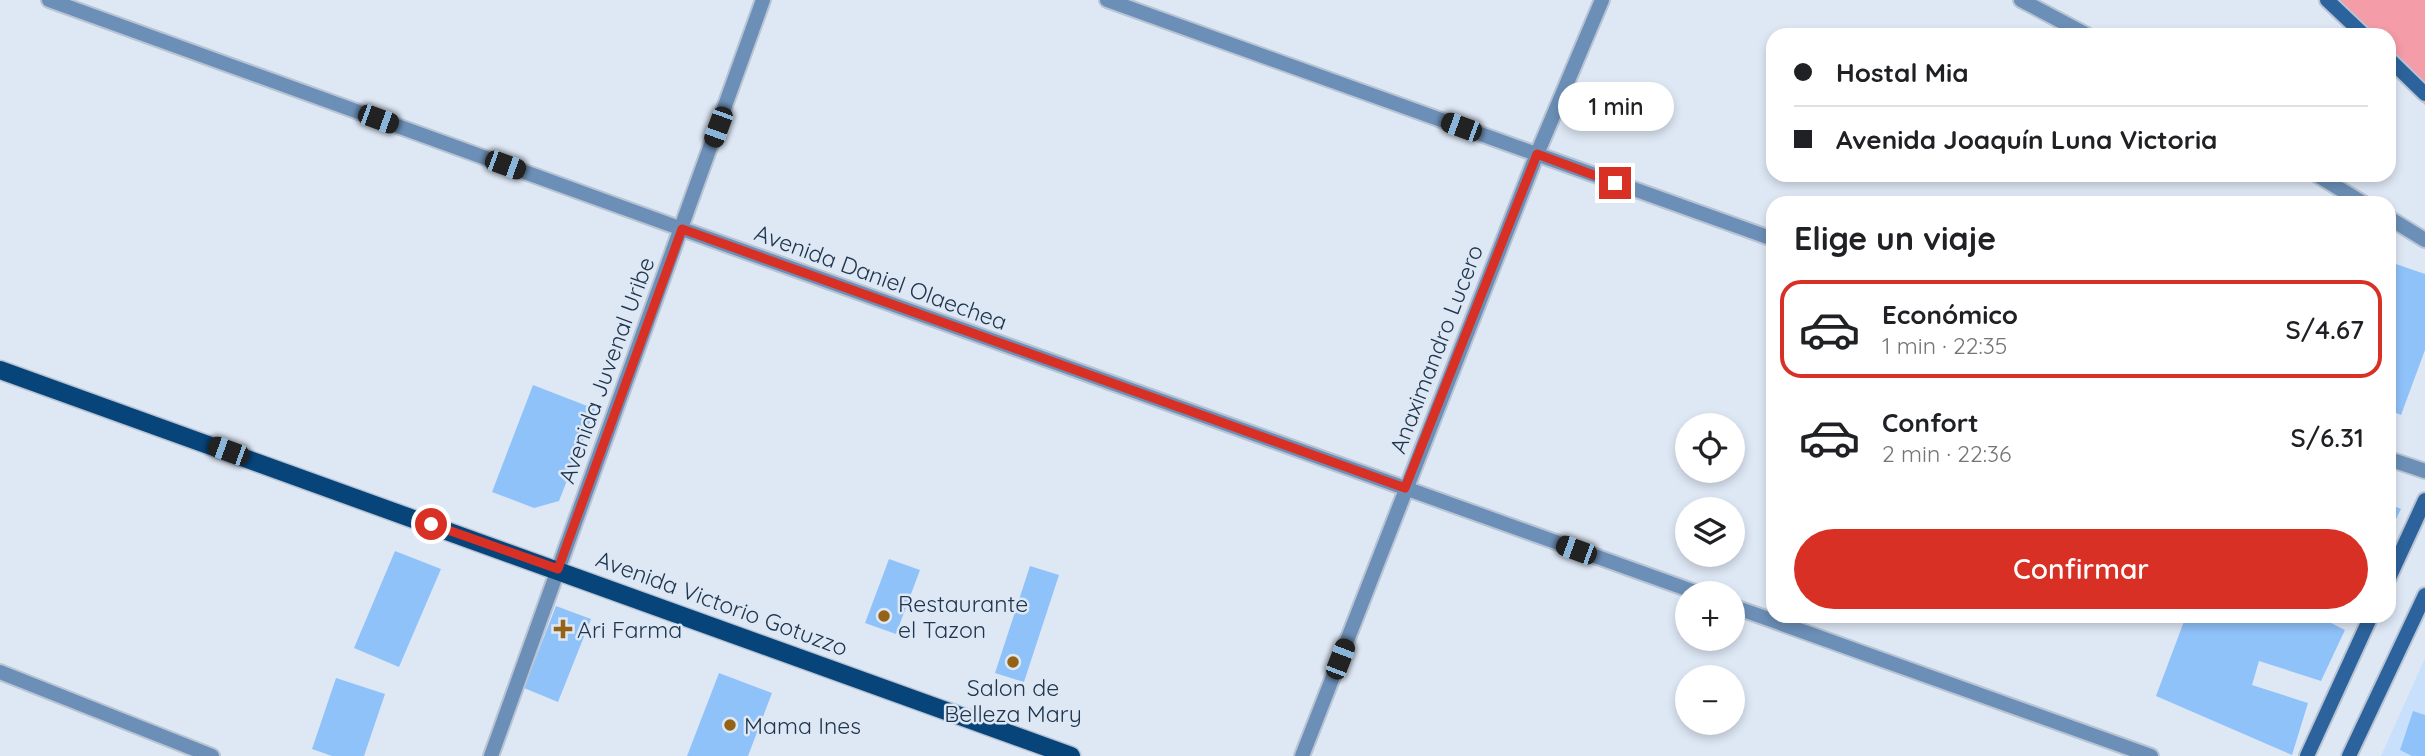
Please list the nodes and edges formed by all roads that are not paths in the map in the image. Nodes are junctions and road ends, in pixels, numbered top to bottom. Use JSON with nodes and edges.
{"nodes":[{"id":1,"x":49,"y":0,"type":"edge"},
{"id":2,"x":763,"y":0,"type":"edge"},
{"id":3,"x":1107,"y":0,"type":"edge"},
{"id":4,"x":1602,"y":0,"type":"edge"},
{"id":5,"x":2021,"y":0,"type":"edge"},
{"id":6,"x":2327,"y":0,"type":"edge"},
{"id":7,"x":2074,"y":28,"type":"edge"},
{"id":8,"x":2357,"y":28,"type":"edge"},
{"id":9,"x":2396,"y":66,"type":"edge"},
{"id":10,"x":2425,"y":94,"type":"edge"},
{"id":11,"x":1537,"y":154,"type":"junction"},
{"id":12,"x":2328,"y":182,"type":"edge"},
{"id":13,"x":2352,"y":196,"type":"edge"},
{"id":14,"x":2396,"y":222,"type":"edge"},
{"id":15,"x":682,"y":229,"type":"junction"},
{"id":16,"x":1766,"y":236,"type":"edge"},
{"id":17,"x":2425,"y":240,"type":"edge"},
{"id":18,"x":0,"y":370,"type":"edge"},
{"id":19,"x":2396,"y":461,"type":"edge"},
{"id":20,"x":2425,"y":471,"type":"edge"},
{"id":21,"x":1405,"y":488,"type":"junction"},
{"id":22,"x":2425,"y":500,"type":"edge"},
{"id":23,"x":2396,"y":563,"type":"edge"},
{"id":24,"x":558,"y":569,"type":"junction"},
{"id":25,"x":1675,"y":585,"type":"edge"},
{"id":26,"x":2425,"y":595,"type":"edge"},
{"id":27,"x":1745,"y":611,"type":"edge"},
{"id":28,"x":1766,"y":618,"type":"edge"},
{"id":29,"x":1779,"y":623,"type":"edge"},
{"id":30,"x":2368,"y":623,"type":"edge"},
{"id":31,"x":0,"y":671,"type":"edge"},
{"id":32,"x":212,"y":756,"type":"edge"},
{"id":33,"x":491,"y":756,"type":"edge"},
{"id":34,"x":1071,"y":756,"type":"edge"},
{"id":35,"x":1302,"y":756,"type":"edge"},
{"id":36,"x":2151,"y":756,"type":"edge"},
{"id":37,"x":2307,"y":756,"type":"edge"},
{"id":38,"x":2349,"y":756,"type":"edge"}],
"edges":[{"from":1,"to":15,"type":"street","name":"Avenida Daniel Olaechea"},
{"from":2,"to":15,"type":"street","name":"Avenida Juvenal Uribe"},
{"from":3,"to":11,"type":"street"},
{"from":4,"to":11,"type":"street","name":"Anaximandro Lucero"},
{"from":5,"to":7,"type":"street"},
{"from":6,"to":8,"type":"street"},
{"from":9,"to":10,"type":"street"},
{"from":11,"to":16,"type":"street"},
{"from":11,"to":21,"type":"street","name":"Anaximandro Lucero"},
{"from":12,"to":13,"type":"street"},
{"from":14,"to":17,"type":"street"},
{"from":15,"to":21,"type":"street","name":"Avenida Daniel Olaechea"},
{"from":15,"to":24,"type":"street","name":"Avenida Juvenal Uribe"},
{"from":18,"to":24,"type":"main road","name":"Avenida Victorio Gotuzzo"},
{"from":19,"to":20,"type":"street"},
{"from":21,"to":25,"type":"street","name":"Avenida Daniel Olaechea"},
{"from":21,"to":35,"type":"street","name":"Anaximandro Lucero"},
{"from":22,"to":23,"type":"street"},
{"from":24,"to":33,"type":"street","name":"Avenida Juvenal Uribe"},
{"from":24,"to":34,"type":"main road","name":"Avenida Victorio Gotuzzo"},
{"from":26,"to":38,"type":"street"},
{"from":27,"to":28,"type":"street"},
{"from":29,"to":36,"type":"street"},
{"from":30,"to":37,"type":"street"},
{"from":31,"to":32,"type":"street"}]}
